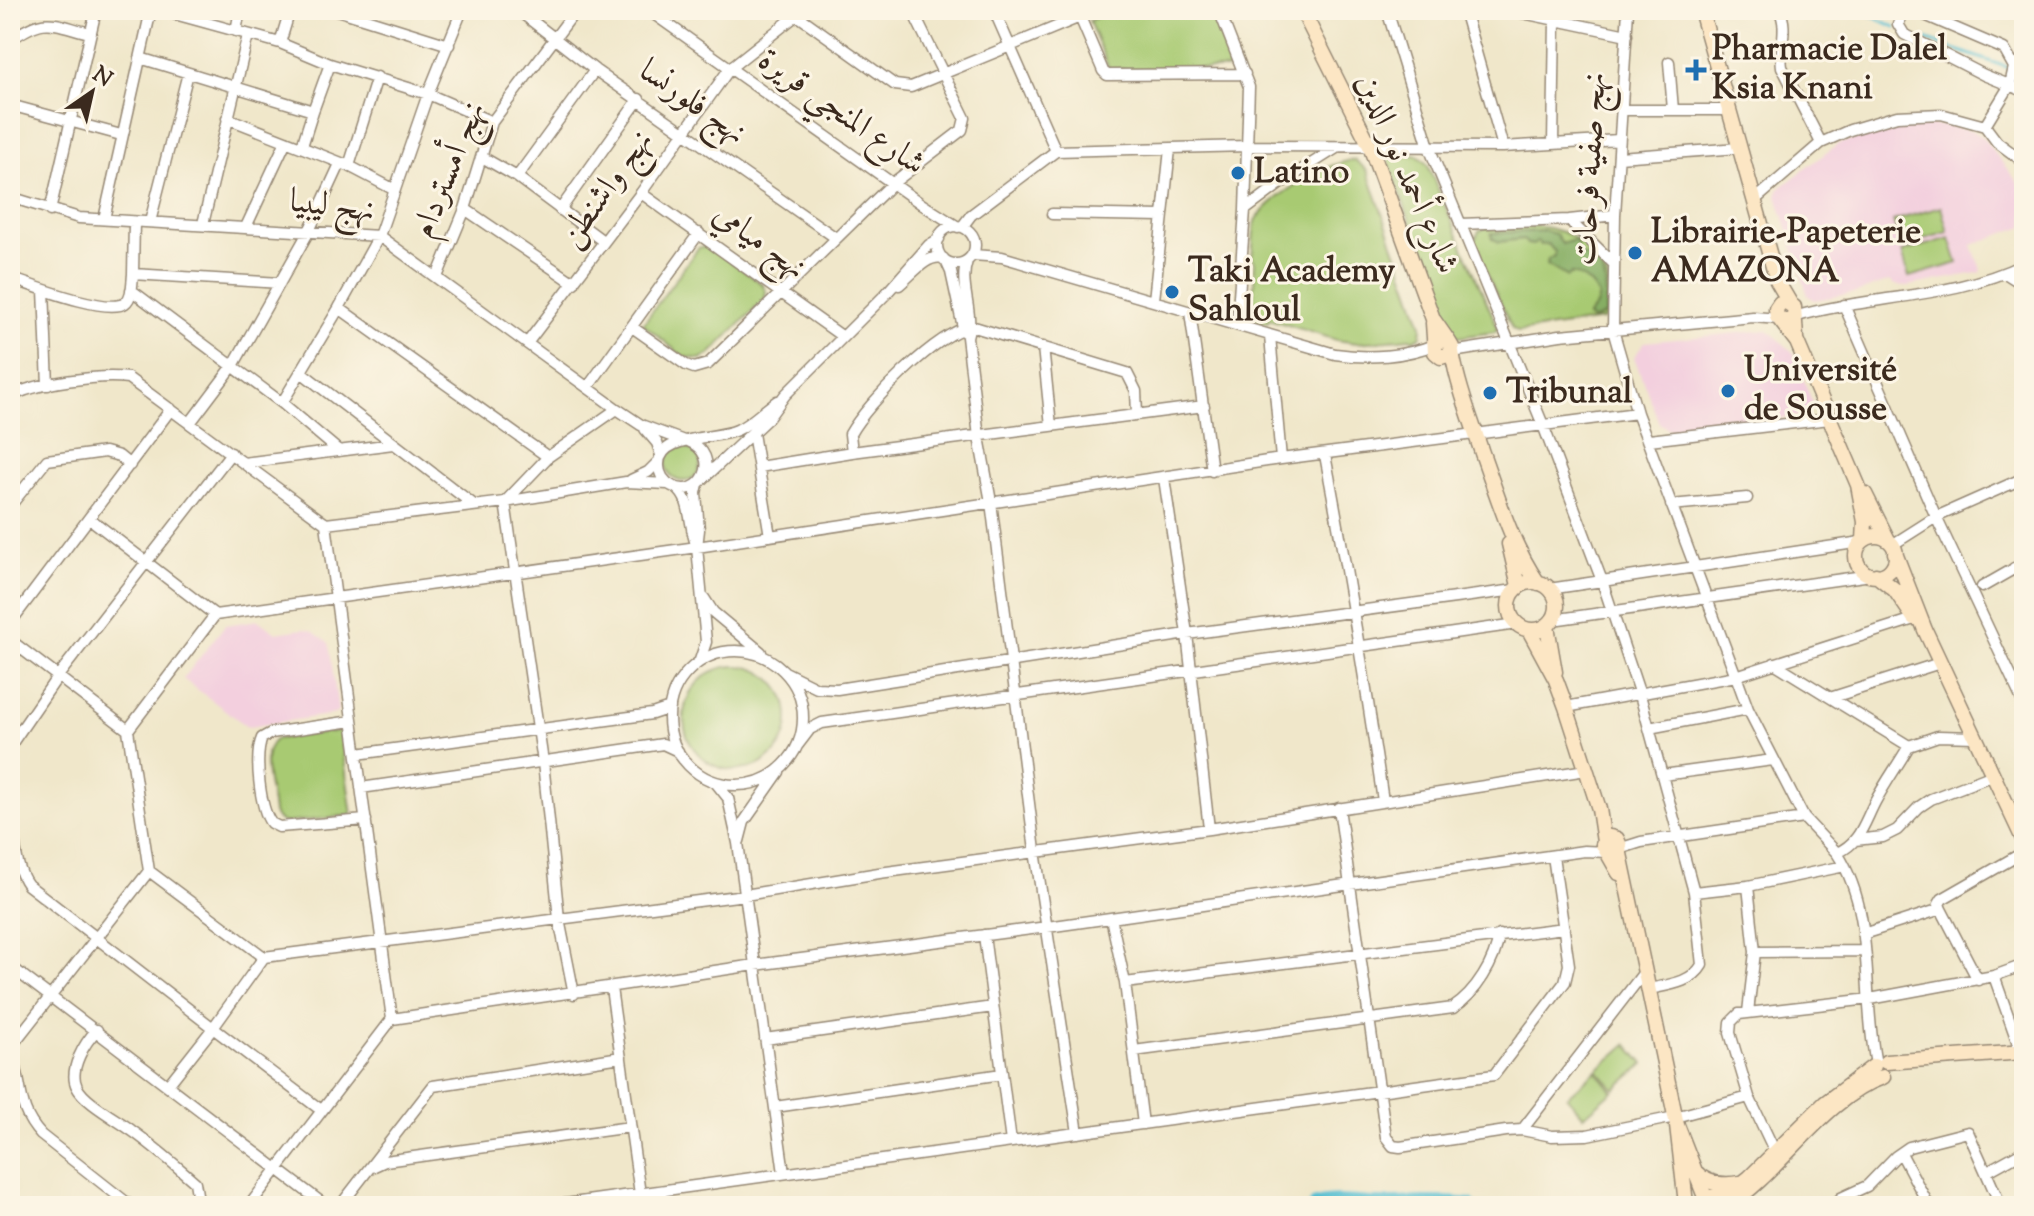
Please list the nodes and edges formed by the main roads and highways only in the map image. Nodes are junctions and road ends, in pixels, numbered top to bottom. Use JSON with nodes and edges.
{"nodes":[{"id":1,"x":1302,"y":10,"type":"edge"},
{"id":2,"x":1701,"y":10,"type":"edge"},
{"id":3,"x":1858,"y":485,"type":"junction"},
{"id":4,"x":1504,"y":516,"type":"junction"},
{"id":5,"x":1863,"y":541,"type":"junction"},
{"id":6,"x":1892,"y":546,"type":"junction"},
{"id":7,"x":1874,"y":575,"type":"junction"},
{"id":8,"x":1544,"y":586,"type":"junction"},
{"id":9,"x":1517,"y":588,"type":"junction"},
{"id":10,"x":1550,"y":623,"type":"junction"},
{"id":11,"x":1920,"y":625,"type":"junction"},
{"id":12,"x":1523,"y":627,"type":"junction"},
{"id":13,"x":1556,"y":680,"type":"junction"},
{"id":14,"x":2024,"y":841,"type":"edge"},
{"id":15,"x":2023,"y":1055,"type":"edge"},
{"id":16,"x":1882,"y":1067,"type":"junction"},
{"id":17,"x":1676,"y":1121,"type":"junction"},
{"id":18,"x":1692,"y":1167,"type":"junction"},
{"id":19,"x":1745,"y":1182,"type":"junction"},
{"id":20,"x":1709,"y":1201,"type":"edge"},
{"id":21,"x":1686,"y":1205,"type":"edge"},
{"id":22,"x":1727,"y":1206,"type":"edge"}],
"edges":[{"from":1,"to":4,"type":"main road","name":"شارع أحمد نور الدين"},
{"from":2,"to":3,"type":"main road"},
{"from":3,"to":5,"type":"main road"},
{"from":3,"to":6,"type":"main road"},
{"from":4,"to":8,"type":"main road"},
{"from":4,"to":9,"type":"main road"},
{"from":5,"to":6,"type":"main road"},
{"from":5,"to":7,"type":"main road"},
{"from":6,"to":7,"type":"main road"},
{"from":6,"to":11,"type":"main road"},
{"from":7,"to":11,"type":"main road"},
{"from":8,"to":9,"type":"main road"},
{"from":8,"to":10,"type":"main road"},
{"from":9,"to":12,"type":"main road"},
{"from":10,"to":12,"type":"main road"},
{"from":10,"to":13,"type":"main road"},
{"from":11,"to":14,"type":"main road"},
{"from":12,"to":13,"type":"main road"},
{"from":13,"to":17,"type":"main road"},
{"from":15,"to":16,"type":"main road"},
{"from":16,"to":19,"type":"main road"},
{"from":16,"to":22,"type":"main road"},
{"from":17,"to":18,"type":"main road"},
{"from":17,"to":21,"type":"main road"},
{"from":18,"to":19,"type":"main road"},
{"from":18,"to":20,"type":"main road"},
{"from":19,"to":20,"type":"main road"},
{"from":20,"to":21,"type":"main road"}]}
